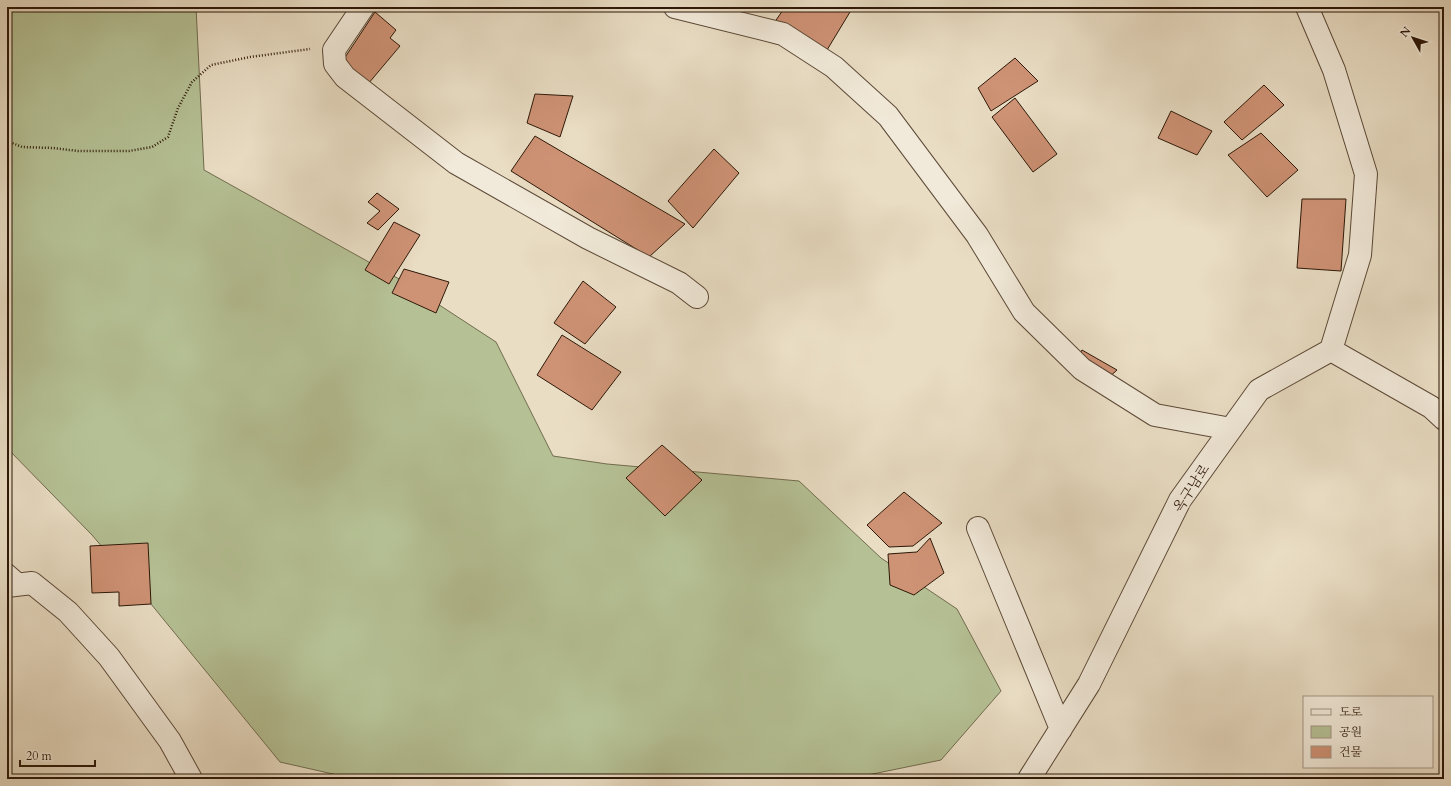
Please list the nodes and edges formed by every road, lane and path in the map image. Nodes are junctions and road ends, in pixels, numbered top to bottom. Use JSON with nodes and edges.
{"nodes":[{"id":1,"x":363,"y":7,"type":"edge"},
{"id":2,"x":675,"y":7,"type":"edge"},
{"id":3,"x":1307,"y":7,"type":"edge"},
{"id":4,"x":335,"y":64,"type":"junction"},
{"id":5,"x":7,"y":142,"type":"edge"},
{"id":6,"x":697,"y":297,"type":"dead end"},
{"id":7,"x":1331,"y":350,"type":"junction"},
{"id":8,"x":1444,"y":419,"type":"edge"},
{"id":9,"x":1231,"y":429,"type":"junction"},
{"id":10,"x":978,"y":528,"type":"dead end"},
{"id":11,"x":12,"y":580,"type":"edge"},
{"id":12,"x":1061,"y":729,"type":"junction"},
{"id":13,"x":190,"y":779,"type":"edge"},
{"id":14,"x":1029,"y":779,"type":"edge"}],
"edges":[{"from":1,"to":4,"type":"street"},
{"from":2,"to":9,"type":"street"},
{"from":3,"to":7,"type":"street"},
{"from":4,"to":5,"type":"path"},
{"from":4,"to":6,"type":"street"},
{"from":7,"to":8,"type":"street"},
{"from":7,"to":9,"type":"street","name":"옥구남로"},
{"from":9,"to":12,"type":"street","name":"옥구남로"},
{"from":10,"to":12,"type":"street"},
{"from":11,"to":13,"type":"street"},
{"from":12,"to":14,"type":"street","name":"옥구남로"}]}
